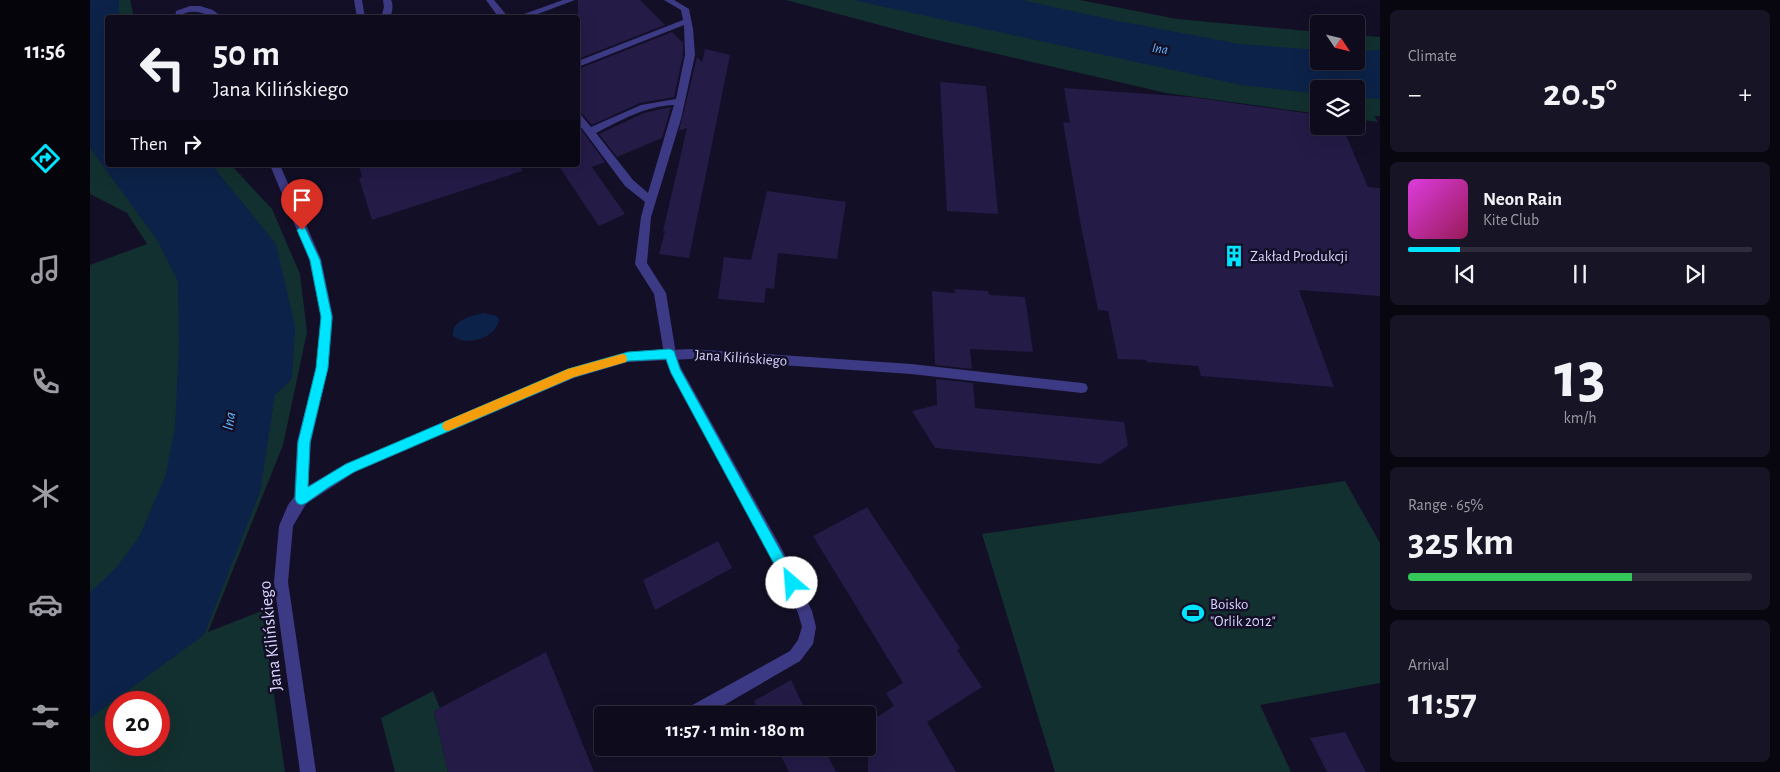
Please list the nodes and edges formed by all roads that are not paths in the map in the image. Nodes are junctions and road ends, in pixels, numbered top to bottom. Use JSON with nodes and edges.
{"nodes":[{"id":1,"x":358,"y":0,"type":"edge"},
{"id":2,"x":387,"y":0,"type":"edge"},
{"id":3,"x":490,"y":0,"type":"edge"},
{"id":4,"x":572,"y":0,"type":"edge"},
{"id":5,"x":668,"y":0,"type":"edge"},
{"id":6,"x":180,"y":15,"type":"edge"},
{"id":7,"x":215,"y":15,"type":"edge"},
{"id":8,"x":360,"y":15,"type":"edge"},
{"id":9,"x":386,"y":15,"type":"edge"},
{"id":10,"x":501,"y":15,"type":"edge"},
{"id":11,"x":526,"y":15,"type":"edge"},
{"id":12,"x":688,"y":21,"type":"junction"},
{"id":13,"x":580,"y":63,"type":"edge"},
{"id":14,"x":680,"y":102,"type":"junction"},
{"id":15,"x":580,"y":120,"type":"edge"},
{"id":16,"x":589,"y":133,"type":"junction"},
{"id":17,"x":276,"y":167,"type":"edge"},
{"id":18,"x":651,"y":202,"type":"junction"},
{"id":19,"x":670,"y":354,"type":"junction"},
{"id":20,"x":1082,"y":388,"type":"dead end"},
{"id":21,"x":301,"y":499,"type":"junction"},
{"id":22,"x":707,"y":706,"type":"edge"},
{"id":23,"x":308,"y":772,"type":"edge"}],
"edges":[{"from":1,"to":8,"type":"street"},
{"from":2,"to":9,"type":"street"},
{"from":3,"to":10,"type":"street"},
{"from":4,"to":11,"type":"street"},
{"from":5,"to":12,"type":"street"},
{"from":6,"to":7,"type":"street"},
{"from":12,"to":13,"type":"street"},
{"from":12,"to":14,"type":"street"},
{"from":14,"to":16,"type":"street"},
{"from":14,"to":18,"type":"street"},
{"from":15,"to":16,"type":"street"},
{"from":16,"to":18,"type":"street"},
{"from":17,"to":21,"type":"street","name":"Jana Kilińskiego"},
{"from":18,"to":19,"type":"street"},
{"from":19,"to":20,"type":"street","name":"Jana Kilińskiego"},
{"from":19,"to":21,"type":"street","name":"Jana Kilińskiego"},
{"from":19,"to":22,"type":"street"},
{"from":21,"to":23,"type":"street","name":"Jana Kilińskiego"}]}
